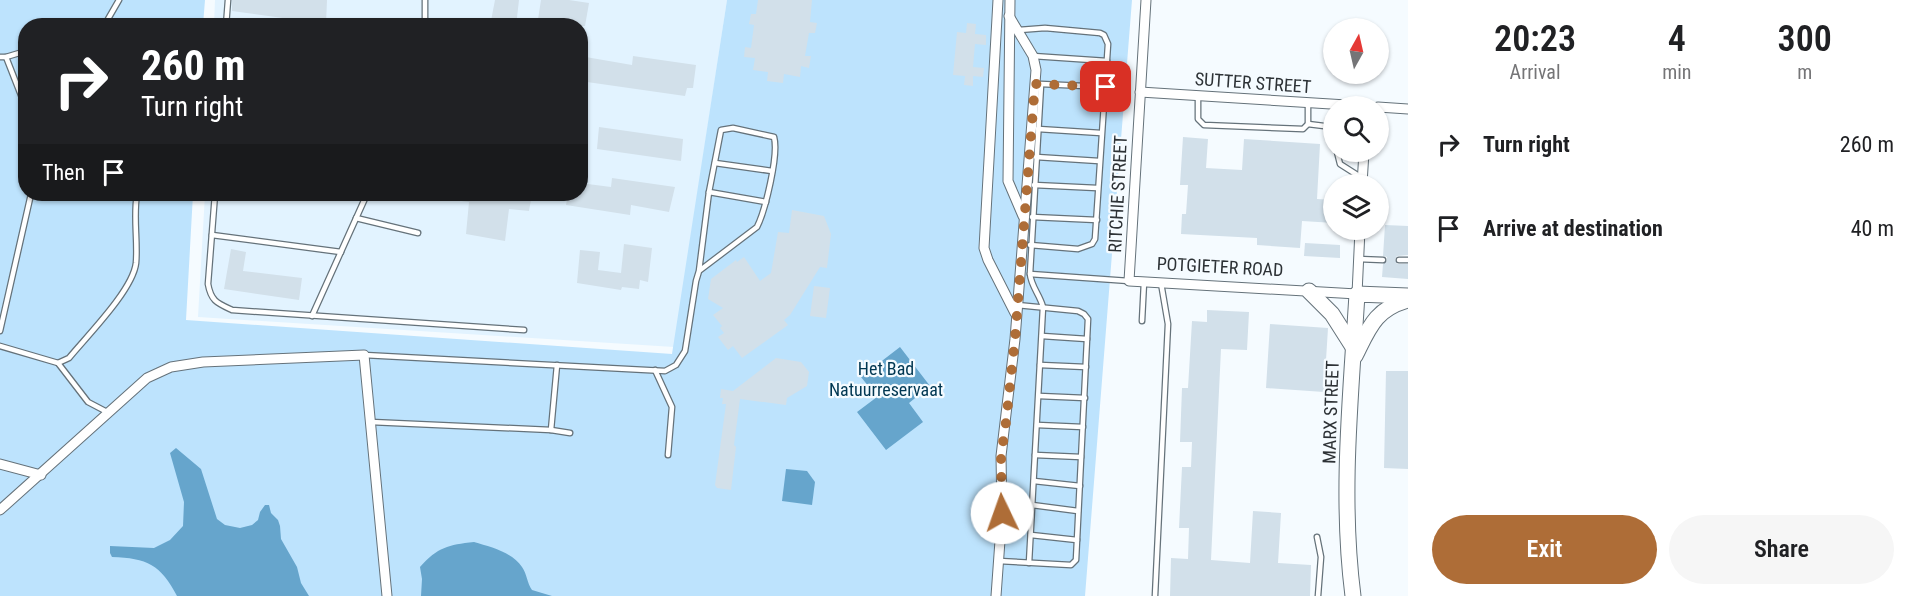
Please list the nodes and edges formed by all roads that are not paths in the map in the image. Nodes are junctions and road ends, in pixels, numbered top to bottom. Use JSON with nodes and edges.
{"nodes":[{"id":1,"x":119,"y":0,"type":"edge"},
{"id":2,"x":228,"y":0,"type":"edge"},
{"id":3,"x":425,"y":0,"type":"edge"},
{"id":4,"x":998,"y":0,"type":"edge"},
{"id":5,"x":1010,"y":0,"type":"edge"},
{"id":6,"x":1146,"y":0,"type":"edge"},
{"id":7,"x":1009,"y":16,"type":"junction"},
{"id":8,"x":109,"y":18,"type":"edge"},
{"id":9,"x":227,"y":18,"type":"edge"},
{"id":10,"x":425,"y":18,"type":"edge"},
{"id":11,"x":1017,"y":30,"type":"junction"},
{"id":12,"x":18,"y":53,"type":"edge"},
{"id":13,"x":1033,"y":56,"type":"junction"},
{"id":14,"x":0,"y":57,"type":"edge"},
{"id":15,"x":6,"y":57,"type":"junction"},
{"id":16,"x":1107,"y":61,"type":"junction"},
{"id":17,"x":1038,"y":84,"type":"junction"},
{"id":18,"x":1106,"y":87,"type":"junction"},
{"id":19,"x":18,"y":88,"type":"edge"},
{"id":20,"x":1140,"y":92,"type":"junction"},
{"id":21,"x":1198,"y":96,"type":"junction"},
{"id":22,"x":1308,"y":103,"type":"junction"},
{"id":23,"x":1323,"y":104,"type":"edge"},
{"id":24,"x":1389,"y":108,"type":"edge"},
{"id":25,"x":1408,"y":109,"type":"edge"},
{"id":26,"x":1308,"y":124,"type":"junction"},
{"id":27,"x":1323,"y":126,"type":"edge"},
{"id":28,"x":1038,"y":129,"type":"junction"},
{"id":29,"x":1101,"y":133,"type":"junction"},
{"id":30,"x":1036,"y":157,"type":"junction"},
{"id":31,"x":1099,"y":161,"type":"junction"},
{"id":32,"x":715,"y":162,"type":"junction"},
{"id":33,"x":1340,"y":162,"type":"edge"},
{"id":34,"x":772,"y":171,"type":"junction"},
{"id":35,"x":1353,"y":174,"type":"edge"},
{"id":36,"x":1034,"y":185,"type":"junction"},
{"id":37,"x":1097,"y":188,"type":"junction"},
{"id":38,"x":708,"y":192,"type":"junction"},
{"id":39,"x":29,"y":201,"type":"edge"},
{"id":40,"x":136,"y":201,"type":"edge"},
{"id":41,"x":214,"y":201,"type":"edge"},
{"id":42,"x":364,"y":201,"type":"edge"},
{"id":43,"x":766,"y":202,"type":"junction"},
{"id":44,"x":1028,"y":218,"type":"junction"},
{"id":45,"x":356,"y":219,"type":"junction"},
{"id":46,"x":1097,"y":220,"type":"junction"},
{"id":47,"x":418,"y":233,"type":"dead end"},
{"id":48,"x":212,"y":235,"type":"junction"},
{"id":49,"x":1359,"y":240,"type":"edge"},
{"id":50,"x":1030,"y":245,"type":"junction"},
{"id":51,"x":341,"y":252,"type":"junction"},
{"id":52,"x":1358,"y":259,"type":"junction"},
{"id":53,"x":1383,"y":260,"type":"dead end"},
{"id":54,"x":1399,"y":260,"type":"dead end"},
{"id":55,"x":1408,"y":260,"type":"edge"},
{"id":56,"x":699,"y":271,"type":"junction"},
{"id":57,"x":1030,"y":274,"type":"junction"},
{"id":58,"x":1129,"y":281,"type":"junction"},
{"id":59,"x":1144,"y":282,"type":"junction"},
{"id":60,"x":1161,"y":283,"type":"junction"},
{"id":61,"x":1309,"y":291,"type":"junction"},
{"id":62,"x":1357,"y":294,"type":"junction"},
{"id":63,"x":1408,"y":298,"type":"edge"},
{"id":64,"x":1017,"y":305,"type":"junction"},
{"id":65,"x":1043,"y":307,"type":"junction"},
{"id":66,"x":1017,"y":315,"type":"junction"},
{"id":67,"x":312,"y":316,"type":"junction"},
{"id":68,"x":1142,"y":321,"type":"dead end"},
{"id":69,"x":524,"y":330,"type":"dead end"},
{"id":70,"x":0,"y":331,"type":"edge"},
{"id":71,"x":1042,"y":336,"type":"junction"},
{"id":72,"x":1087,"y":339,"type":"junction"},
{"id":73,"x":0,"y":346,"type":"edge"},
{"id":74,"x":364,"y":355,"type":"junction"},
{"id":75,"x":1353,"y":355,"type":"junction"},
{"id":76,"x":58,"y":363,"type":"junction"},
{"id":77,"x":557,"y":365,"type":"junction"},
{"id":78,"x":1040,"y":365,"type":"junction"},
{"id":79,"x":1086,"y":367,"type":"junction"},
{"id":80,"x":655,"y":370,"type":"junction"},
{"id":81,"x":1039,"y":396,"type":"junction"},
{"id":82,"x":1085,"y":398,"type":"junction"},
{"id":83,"x":109,"y":413,"type":"junction"},
{"id":84,"x":371,"y":422,"type":"junction"},
{"id":85,"x":1037,"y":425,"type":"junction"},
{"id":86,"x":1083,"y":427,"type":"junction"},
{"id":87,"x":551,"y":430,"type":"junction"},
{"id":88,"x":570,"y":433,"type":"dead end"},
{"id":89,"x":668,"y":455,"type":"dead end"},
{"id":90,"x":1035,"y":455,"type":"junction"},
{"id":91,"x":1081,"y":457,"type":"junction"},
{"id":92,"x":0,"y":464,"type":"edge"},
{"id":93,"x":41,"y":475,"type":"junction"},
{"id":94,"x":1034,"y":481,"type":"junction"},
{"id":95,"x":1080,"y":486,"type":"junction"},
{"id":96,"x":1032,"y":505,"type":"junction"},
{"id":97,"x":0,"y":510,"type":"edge"},
{"id":98,"x":1078,"y":511,"type":"junction"},
{"id":99,"x":1031,"y":535,"type":"junction"},
{"id":100,"x":1317,"y":537,"type":"dead end"},
{"id":101,"x":1077,"y":540,"type":"junction"},
{"id":102,"x":999,"y":561,"type":"junction"},
{"id":103,"x":1029,"y":563,"type":"junction"},
{"id":104,"x":387,"y":596,"type":"edge"},
{"id":105,"x":996,"y":596,"type":"edge"},
{"id":106,"x":1155,"y":596,"type":"edge"},
{"id":107,"x":1318,"y":596,"type":"edge"},
{"id":108,"x":1353,"y":596,"type":"edge"}],
"edges":[{"from":1,"to":8,"type":"lane"},
{"from":2,"to":9,"type":"lane"},
{"from":3,"to":10,"type":"lane"},
{"from":4,"to":66,"type":"street"},
{"from":5,"to":7,"type":"street"},
{"from":6,"to":20,"type":"street","name":"RITCHIE STREET"},
{"from":7,"to":11,"type":"street"},
{"from":7,"to":44,"type":"street"},
{"from":11,"to":13,"type":"street"},
{"from":11,"to":16,"type":"lane"},
{"from":12,"to":15,"type":"lane"},
{"from":13,"to":16,"type":"lane"},
{"from":13,"to":17,"type":"street"},
{"from":14,"to":15,"type":"lane"},
{"from":15,"to":19,"type":"lane"},
{"from":16,"to":18,"type":"lane"},
{"from":17,"to":18,"type":"lane"},
{"from":17,"to":28,"type":"lane"},
{"from":17,"to":44,"type":"street"},
{"from":18,"to":29,"type":"lane"},
{"from":20,"to":21,"type":"street","name":"SUTTER STREET"},
{"from":20,"to":58,"type":"street","name":"RITCHIE STREET"},
{"from":21,"to":22,"type":"street","name":"SUTTER STREET"},
{"from":21,"to":26,"type":"lane"},
{"from":22,"to":23,"type":"street","name":"SUTTER STREET"},
{"from":22,"to":26,"type":"lane"},
{"from":24,"to":25,"type":"street"},
{"from":26,"to":27,"type":"lane"},
{"from":28,"to":29,"type":"lane"},
{"from":28,"to":30,"type":"lane"},
{"from":29,"to":31,"type":"lane"},
{"from":30,"to":31,"type":"lane"},
{"from":30,"to":36,"type":"lane"},
{"from":31,"to":37,"type":"lane"},
{"from":32,"to":34,"type":"lane"},
{"from":32,"to":34,"type":"lane"},
{"from":32,"to":38,"type":"lane"},
{"from":33,"to":35,"type":"lane"},
{"from":34,"to":43,"type":"lane"},
{"from":36,"to":37,"type":"lane"},
{"from":36,"to":44,"type":"lane"},
{"from":37,"to":46,"type":"lane"},
{"from":38,"to":43,"type":"lane"},
{"from":38,"to":56,"type":"lane"},
{"from":39,"to":70,"type":"lane"},
{"from":40,"to":76,"type":"lane"},
{"from":41,"to":48,"type":"lane"},
{"from":42,"to":45,"type":"lane"},
{"from":43,"to":56,"type":"lane"},
{"from":44,"to":46,"type":"lane"},
{"from":44,"to":50,"type":"lane"},
{"from":44,"to":64,"type":"street"},
{"from":45,"to":47,"type":"lane"},
{"from":45,"to":51,"type":"lane"},
{"from":46,"to":50,"type":"lane"},
{"from":48,"to":51,"type":"lane"},
{"from":48,"to":67,"type":"lane"},
{"from":49,"to":52,"type":"street","name":"MARX STREET"},
{"from":50,"to":57,"type":"lane"},
{"from":51,"to":67,"type":"lane"},
{"from":52,"to":53,"type":"lane"},
{"from":52,"to":62,"type":"street","name":"MARX STREET"},
{"from":54,"to":55,"type":"lane"},
{"from":56,"to":80,"type":"lane"},
{"from":57,"to":58,"type":"lane","name":"POTGIETER ROAD"},
{"from":57,"to":65,"type":"lane"},
{"from":58,"to":59,"type":"street","name":"POTGIETER ROAD"},
{"from":59,"to":60,"type":"street","name":"POTGIETER ROAD"},
{"from":59,"to":68,"type":"lane"},
{"from":60,"to":61,"type":"street","name":"POTGIETER ROAD"},
{"from":60,"to":106,"type":"lane"},
{"from":61,"to":62,"type":"street","name":"POTGIETER ROAD"},
{"from":61,"to":75,"type":"main road"},
{"from":62,"to":63,"type":"main road","name":"POTGIETER ROAD"},
{"from":62,"to":75,"type":"main road","name":"MARX STREET"},
{"from":63,"to":75,"type":"main road"},
{"from":64,"to":65,"type":"lane"},
{"from":64,"to":66,"type":"street"},
{"from":65,"to":71,"type":"lane"},
{"from":65,"to":72,"type":"lane"},
{"from":66,"to":102,"type":"street"},
{"from":67,"to":69,"type":"lane"},
{"from":71,"to":72,"type":"lane"},
{"from":71,"to":78,"type":"lane"},
{"from":72,"to":79,"type":"lane"},
{"from":73,"to":76,"type":"lane"},
{"from":74,"to":77,"type":"lane"},
{"from":74,"to":83,"type":"street"},
{"from":74,"to":84,"type":"street"},
{"from":75,"to":108,"type":"main road","name":"MARX STREET"},
{"from":76,"to":83,"type":"lane"},
{"from":77,"to":80,"type":"lane"},
{"from":77,"to":87,"type":"lane"},
{"from":78,"to":79,"type":"lane"},
{"from":78,"to":81,"type":"lane"},
{"from":79,"to":82,"type":"lane"},
{"from":80,"to":89,"type":"lane"},
{"from":81,"to":82,"type":"lane"},
{"from":81,"to":85,"type":"lane"},
{"from":82,"to":86,"type":"lane"},
{"from":83,"to":93,"type":"street"},
{"from":84,"to":87,"type":"lane"},
{"from":84,"to":104,"type":"street"},
{"from":85,"to":86,"type":"lane"},
{"from":85,"to":90,"type":"lane"},
{"from":86,"to":91,"type":"lane"},
{"from":87,"to":88,"type":"lane"},
{"from":90,"to":91,"type":"lane"},
{"from":90,"to":94,"type":"lane"},
{"from":91,"to":95,"type":"lane"},
{"from":92,"to":93,"type":"street"},
{"from":93,"to":97,"type":"street"},
{"from":94,"to":95,"type":"lane"},
{"from":94,"to":96,"type":"lane"},
{"from":95,"to":98,"type":"lane"},
{"from":96,"to":98,"type":"lane"},
{"from":96,"to":99,"type":"lane"},
{"from":98,"to":101,"type":"lane"},
{"from":99,"to":101,"type":"lane"},
{"from":99,"to":103,"type":"lane"},
{"from":100,"to":107,"type":"lane"},
{"from":101,"to":103,"type":"lane"},
{"from":102,"to":103,"type":"lane"},
{"from":102,"to":105,"type":"street"}]}
